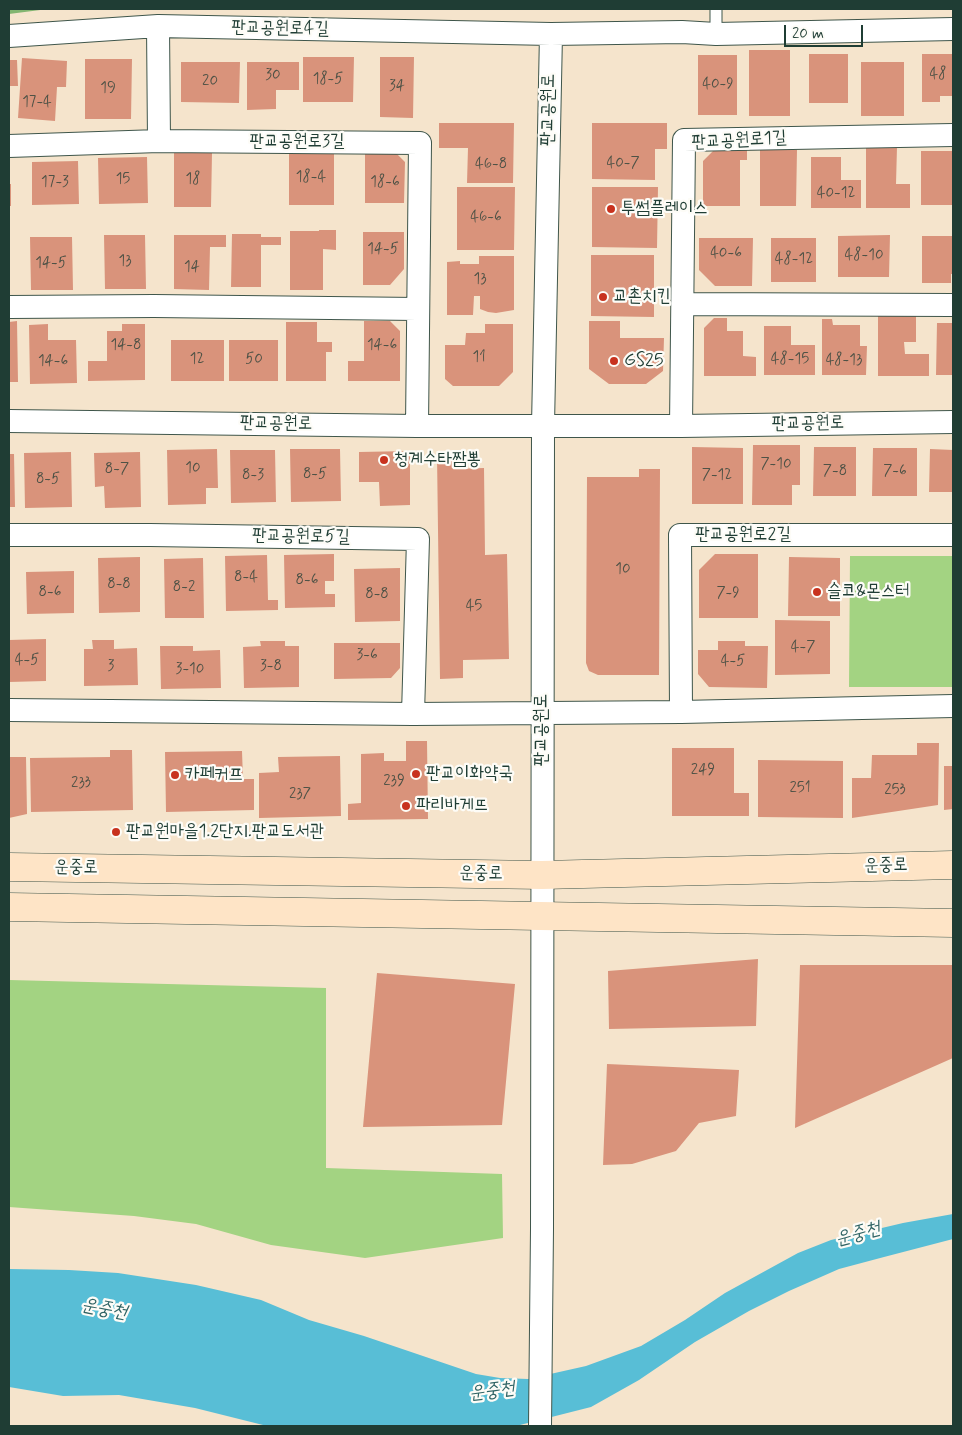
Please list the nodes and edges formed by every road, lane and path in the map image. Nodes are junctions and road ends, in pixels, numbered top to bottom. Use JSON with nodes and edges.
{"nodes":[{"id":1,"x":716,"y":9,"type":"edge"},
{"id":2,"x":158,"y":26,"type":"junction"},
{"id":3,"x":953,"y":28,"type":"edge"},
{"id":4,"x":551,"y":34,"type":"junction"},
{"id":5,"x":716,"y":34,"type":"junction"},
{"id":6,"x":9,"y":36,"type":"edge"},
{"id":7,"x":953,"y":135,"type":"edge"},
{"id":8,"x":159,"y":141,"type":"junction"},
{"id":9,"x":9,"y":146,"type":"edge"},
{"id":10,"x":683,"y":304,"type":"junction"},
{"id":11,"x":953,"y":305,"type":"edge"},
{"id":12,"x":9,"y":308,"type":"edge"},
{"id":13,"x":418,"y":309,"type":"junction"},
{"id":14,"x":9,"y":421,"type":"edge"},
{"id":15,"x":953,"y":422,"type":"edge"},
{"id":16,"x":417,"y":426,"type":"junction"},
{"id":17,"x":543,"y":426,"type":"junction"},
{"id":18,"x":681,"y":426,"type":"junction"},
{"id":19,"x":9,"y":535,"type":"edge"},
{"id":20,"x":953,"y":535,"type":"edge"},
{"id":21,"x":953,"y":706,"type":"edge"},
{"id":22,"x":9,"y":710,"type":"edge"},
{"id":23,"x":681,"y":712,"type":"junction"},
{"id":24,"x":542,"y":713,"type":"junction"},
{"id":25,"x":413,"y":714,"type":"junction"},
{"id":26,"x":953,"y":865,"type":"edge"},
{"id":27,"x":9,"y":867,"type":"edge"},
{"id":28,"x":542,"y":875,"type":"junction"},
{"id":29,"x":9,"y":906,"type":"edge"},
{"id":30,"x":542,"y":916,"type":"junction"},
{"id":31,"x":953,"y":923,"type":"edge"},
{"id":32,"x":540,"y":1426,"type":"edge"}],
"edges":[{"from":1,"to":5,"type":"lane"},
{"from":2,"to":4,"type":"street","name":"판교공원로4길"},
{"from":2,"to":6,"type":"street","name":"판교공원로4길"},
{"from":2,"to":8,"type":"street"},
{"from":3,"to":5,"type":"street"},
{"from":4,"to":5,"type":"street"},
{"from":4,"to":17,"type":"street","name":"판교공원로"},
{"from":7,"to":10,"type":"street","name":"판교공원로1길"},
{"from":8,"to":9,"type":"street","name":"판교공원로3길"},
{"from":8,"to":13,"type":"street","name":"판교공원로3길"},
{"from":10,"to":11,"type":"street"},
{"from":10,"to":18,"type":"street","name":"판교공원로1길"},
{"from":12,"to":13,"type":"street"},
{"from":13,"to":16,"type":"street","name":"판교공원로3길"},
{"from":14,"to":16,"type":"street","name":"판교공원로"},
{"from":15,"to":18,"type":"street","name":"판교공원로"},
{"from":16,"to":17,"type":"street","name":"판교공원로"},
{"from":17,"to":18,"type":"street","name":"판교공원로"},
{"from":17,"to":24,"type":"street","name":"판교공원로"},
{"from":19,"to":25,"type":"street","name":"판교공원로5길"},
{"from":20,"to":23,"type":"street","name":"판교공원로2길"},
{"from":21,"to":23,"type":"street"},
{"from":22,"to":25,"type":"street"},
{"from":23,"to":24,"type":"street"},
{"from":24,"to":25,"type":"street"},
{"from":24,"to":28,"type":"street","name":"판교공원로"},
{"from":26,"to":28,"type":"main road","name":"운중로"},
{"from":27,"to":28,"type":"main road","name":"운중로"},
{"from":28,"to":30,"type":"street","name":"판교공원로"},
{"from":29,"to":30,"type":"main road"},
{"from":30,"to":31,"type":"main road"},
{"from":30,"to":32,"type":"street","name":"판교공원로"}]}
